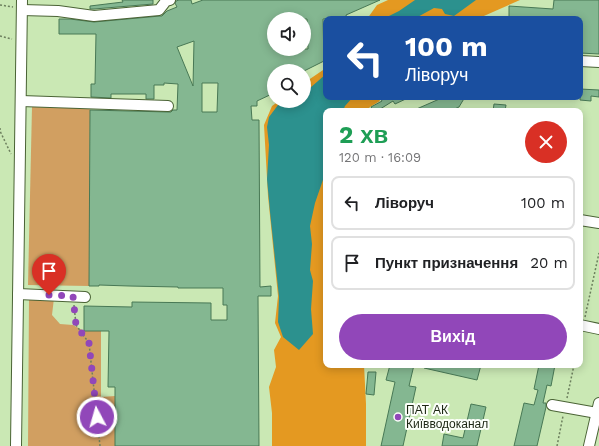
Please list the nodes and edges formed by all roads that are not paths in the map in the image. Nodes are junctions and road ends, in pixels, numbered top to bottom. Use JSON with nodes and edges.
{"nodes":[{"id":1,"x":170,"y":0,"type":"edge"},
{"id":2,"x":19,"y":6,"type":"edge"},
{"id":3,"x":583,"y":61,"type":"edge"},
{"id":4,"x":599,"y":62,"type":"edge"},
{"id":5,"x":21,"y":101,"type":"junction"},
{"id":6,"x":168,"y":106,"type":"dead end"},
{"id":7,"x":583,"y":220,"type":"edge"},
{"id":8,"x":599,"y":223,"type":"edge"},
{"id":9,"x":18,"y":294,"type":"junction"},
{"id":10,"x":85,"y":297,"type":"dead end"},
{"id":11,"x":583,"y":325,"type":"edge"},
{"id":12,"x":599,"y":329,"type":"edge"},
{"id":13,"x":552,"y":405,"type":"dead end"},
{"id":14,"x":598,"y":408,"type":"edge"},
{"id":15,"x":596,"y":427,"type":"edge"},
{"id":16,"x":16,"y":446,"type":"edge"},
{"id":17,"x":589,"y":446,"type":"edge"}],
"edges":[{"from":1,"to":2,"type":"street"},
{"from":2,"to":5,"type":"street"},
{"from":3,"to":4,"type":"street"},
{"from":5,"to":6,"type":"street"},
{"from":5,"to":9,"type":"street"},
{"from":7,"to":8,"type":"street"},
{"from":9,"to":10,"type":"street"},
{"from":9,"to":16,"type":"street"},
{"from":11,"to":12,"type":"street"},
{"from":13,"to":14,"type":"street"},
{"from":14,"to":15,"type":"street"},
{"from":15,"to":17,"type":"street"}]}
